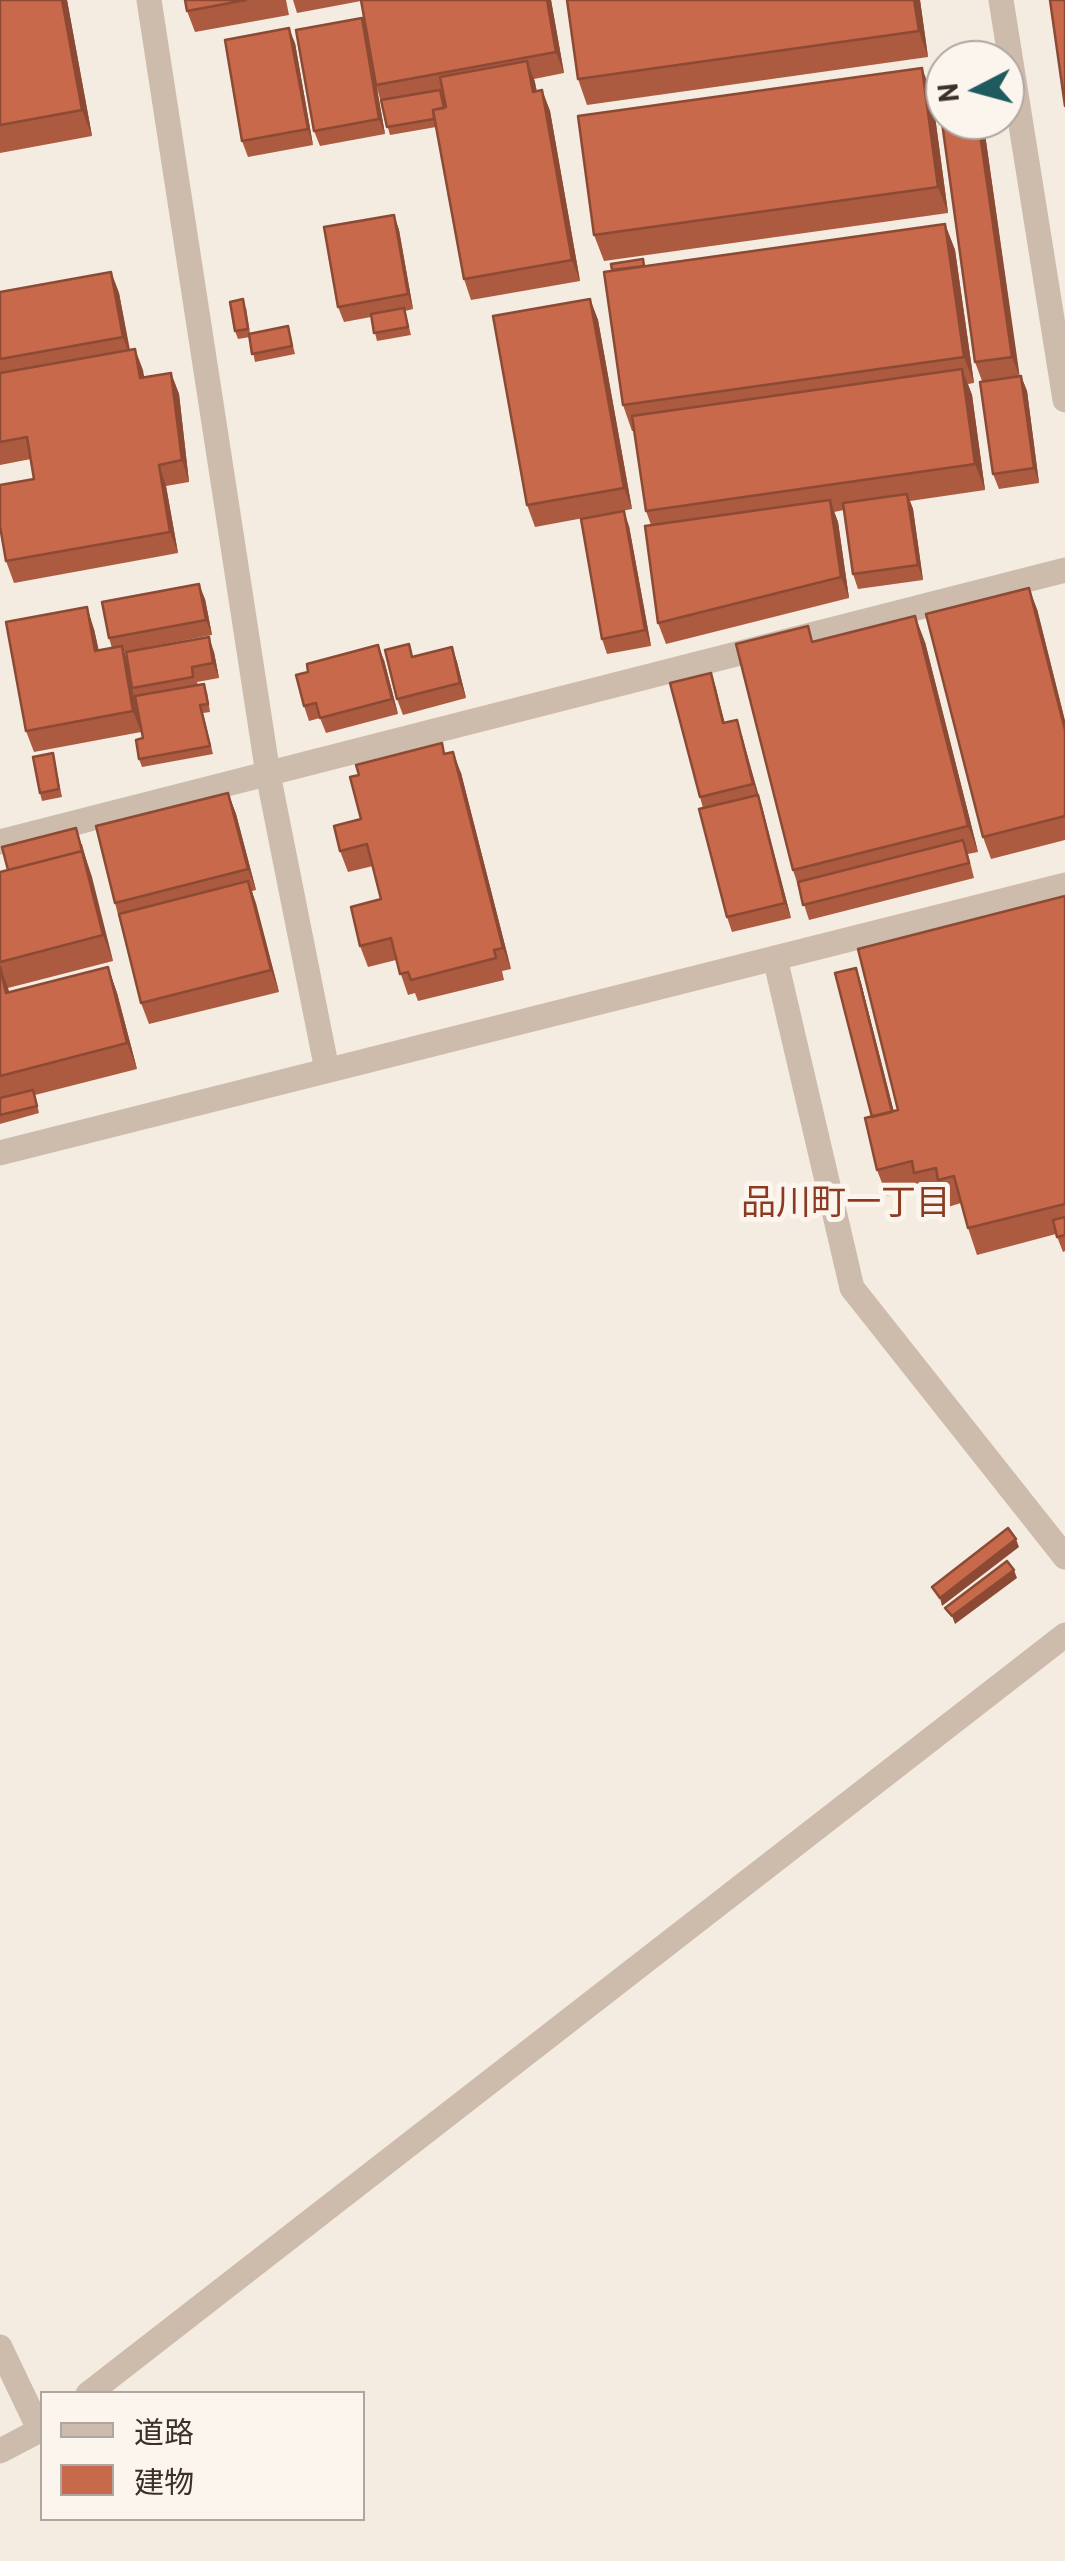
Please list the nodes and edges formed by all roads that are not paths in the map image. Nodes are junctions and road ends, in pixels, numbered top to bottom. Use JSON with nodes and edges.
{"nodes":[{"id":1,"x":149,"y":0,"type":"edge"},
{"id":2,"x":1000,"y":0,"type":"edge"},
{"id":3,"x":1065,"y":400,"type":"edge"},
{"id":4,"x":1065,"y":570,"type":"edge"},
{"id":5,"x":268,"y":774,"type":"junction"},
{"id":6,"x":0,"y":842,"type":"edge"},
{"id":7,"x":1065,"y":885,"type":"edge"},
{"id":8,"x":775,"y":958,"type":"junction"},
{"id":9,"x":328,"y":1070,"type":"junction"},
{"id":10,"x":0,"y":1153,"type":"edge"},
{"id":11,"x":1065,"y":1557,"type":"edge"},
{"id":12,"x":1065,"y":1635,"type":"edge"},
{"id":13,"x":0,"y":2347,"type":"edge"},
{"id":14,"x":92,"y":2391,"type":"edge"},
{"id":15,"x":40,"y":2428,"type":"edge"},
{"id":16,"x":40,"y":2431,"type":"edge"},
{"id":17,"x":0,"y":2451,"type":"edge"}],
"edges":[{"from":1,"to":5,"type":"street"},
{"from":2,"to":3,"type":"street"},
{"from":4,"to":5,"type":"street"},
{"from":5,"to":6,"type":"street"},
{"from":5,"to":9,"type":"street"},
{"from":7,"to":8,"type":"street"},
{"from":8,"to":9,"type":"street"},
{"from":8,"to":11,"type":"street"},
{"from":9,"to":10,"type":"street"},
{"from":12,"to":14,"type":"street"},
{"from":13,"to":15,"type":"street"},
{"from":16,"to":17,"type":"street"}]}
